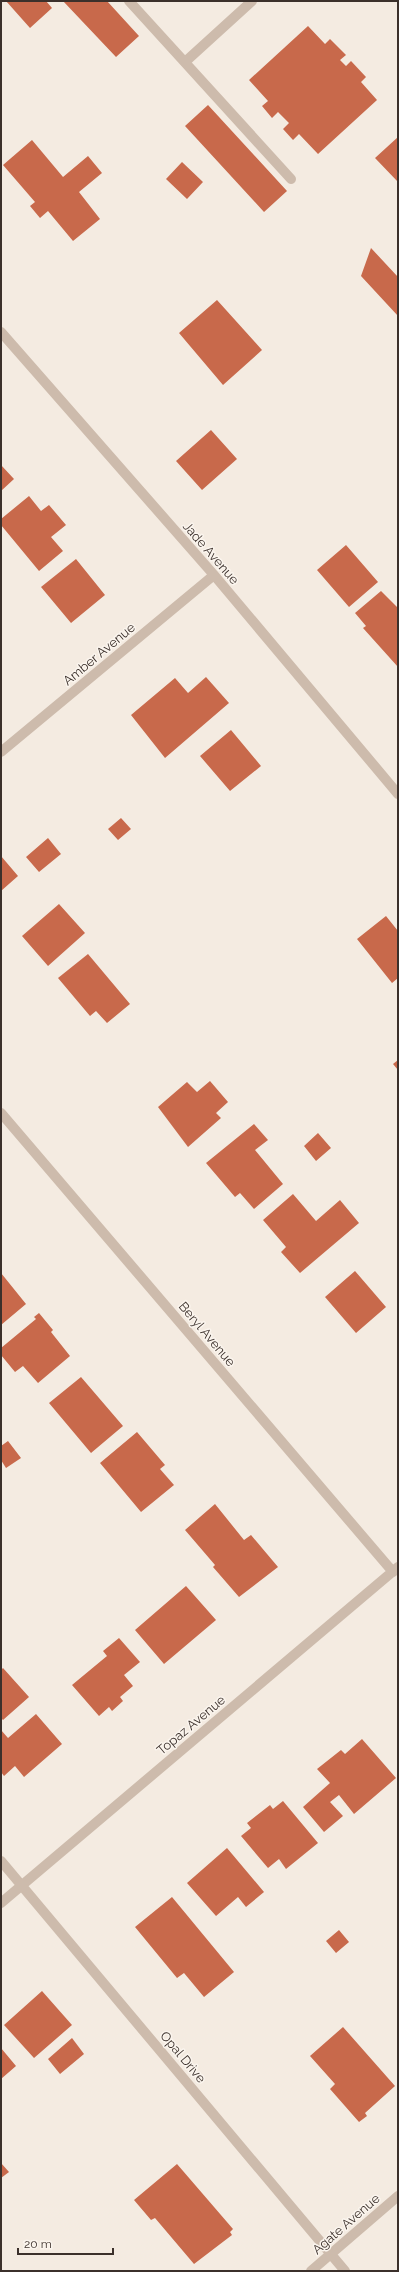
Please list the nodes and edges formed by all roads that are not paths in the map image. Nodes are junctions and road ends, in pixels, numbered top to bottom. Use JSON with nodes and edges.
{"nodes":[{"id":1,"x":129,"y":1,"type":"edge"},
{"id":2,"x":252,"y":1,"type":"edge"},
{"id":3,"x":185,"y":62,"type":"junction"},
{"id":4,"x":291,"y":179,"type":"dead end"},
{"id":5,"x":1,"y":332,"type":"edge"},
{"id":6,"x":214,"y":575,"type":"junction"},
{"id":7,"x":1,"y":752,"type":"edge"},
{"id":8,"x":398,"y":794,"type":"edge"},
{"id":9,"x":1,"y":1113,"type":"edge"},
{"id":10,"x":395,"y":1570,"type":"edge"},
{"id":11,"x":1,"y":1861,"type":"edge"},
{"id":12,"x":22,"y":1885,"type":"junction"},
{"id":13,"x":1,"y":1903,"type":"edge"},
{"id":14,"x":398,"y":2196,"type":"edge"},
{"id":15,"x":331,"y":2254,"type":"junction"},
{"id":16,"x":311,"y":2271,"type":"edge"},
{"id":17,"x":346,"y":2271,"type":"edge"}],
"edges":[{"from":1,"to":3,"type":"street"},
{"from":2,"to":3,"type":"street"},
{"from":3,"to":4,"type":"street"},
{"from":5,"to":6,"type":"street","name":"Jade Avenue"},
{"from":6,"to":7,"type":"street","name":"Amber Avenue"},
{"from":6,"to":8,"type":"street","name":"Jade Avenue"},
{"from":9,"to":10,"type":"street","name":"Beryl Avenue"},
{"from":10,"to":12,"type":"street","name":"Topaz Avenue"},
{"from":11,"to":12,"type":"street","name":"Opal Drive"},
{"from":12,"to":13,"type":"street","name":"Topaz Avenue"},
{"from":12,"to":15,"type":"street","name":"Opal Drive"},
{"from":14,"to":15,"type":"street","name":"Agate Avenue"},
{"from":15,"to":16,"type":"street","name":"Agate Avenue"},
{"from":15,"to":17,"type":"street","name":"Opal Drive"}]}
